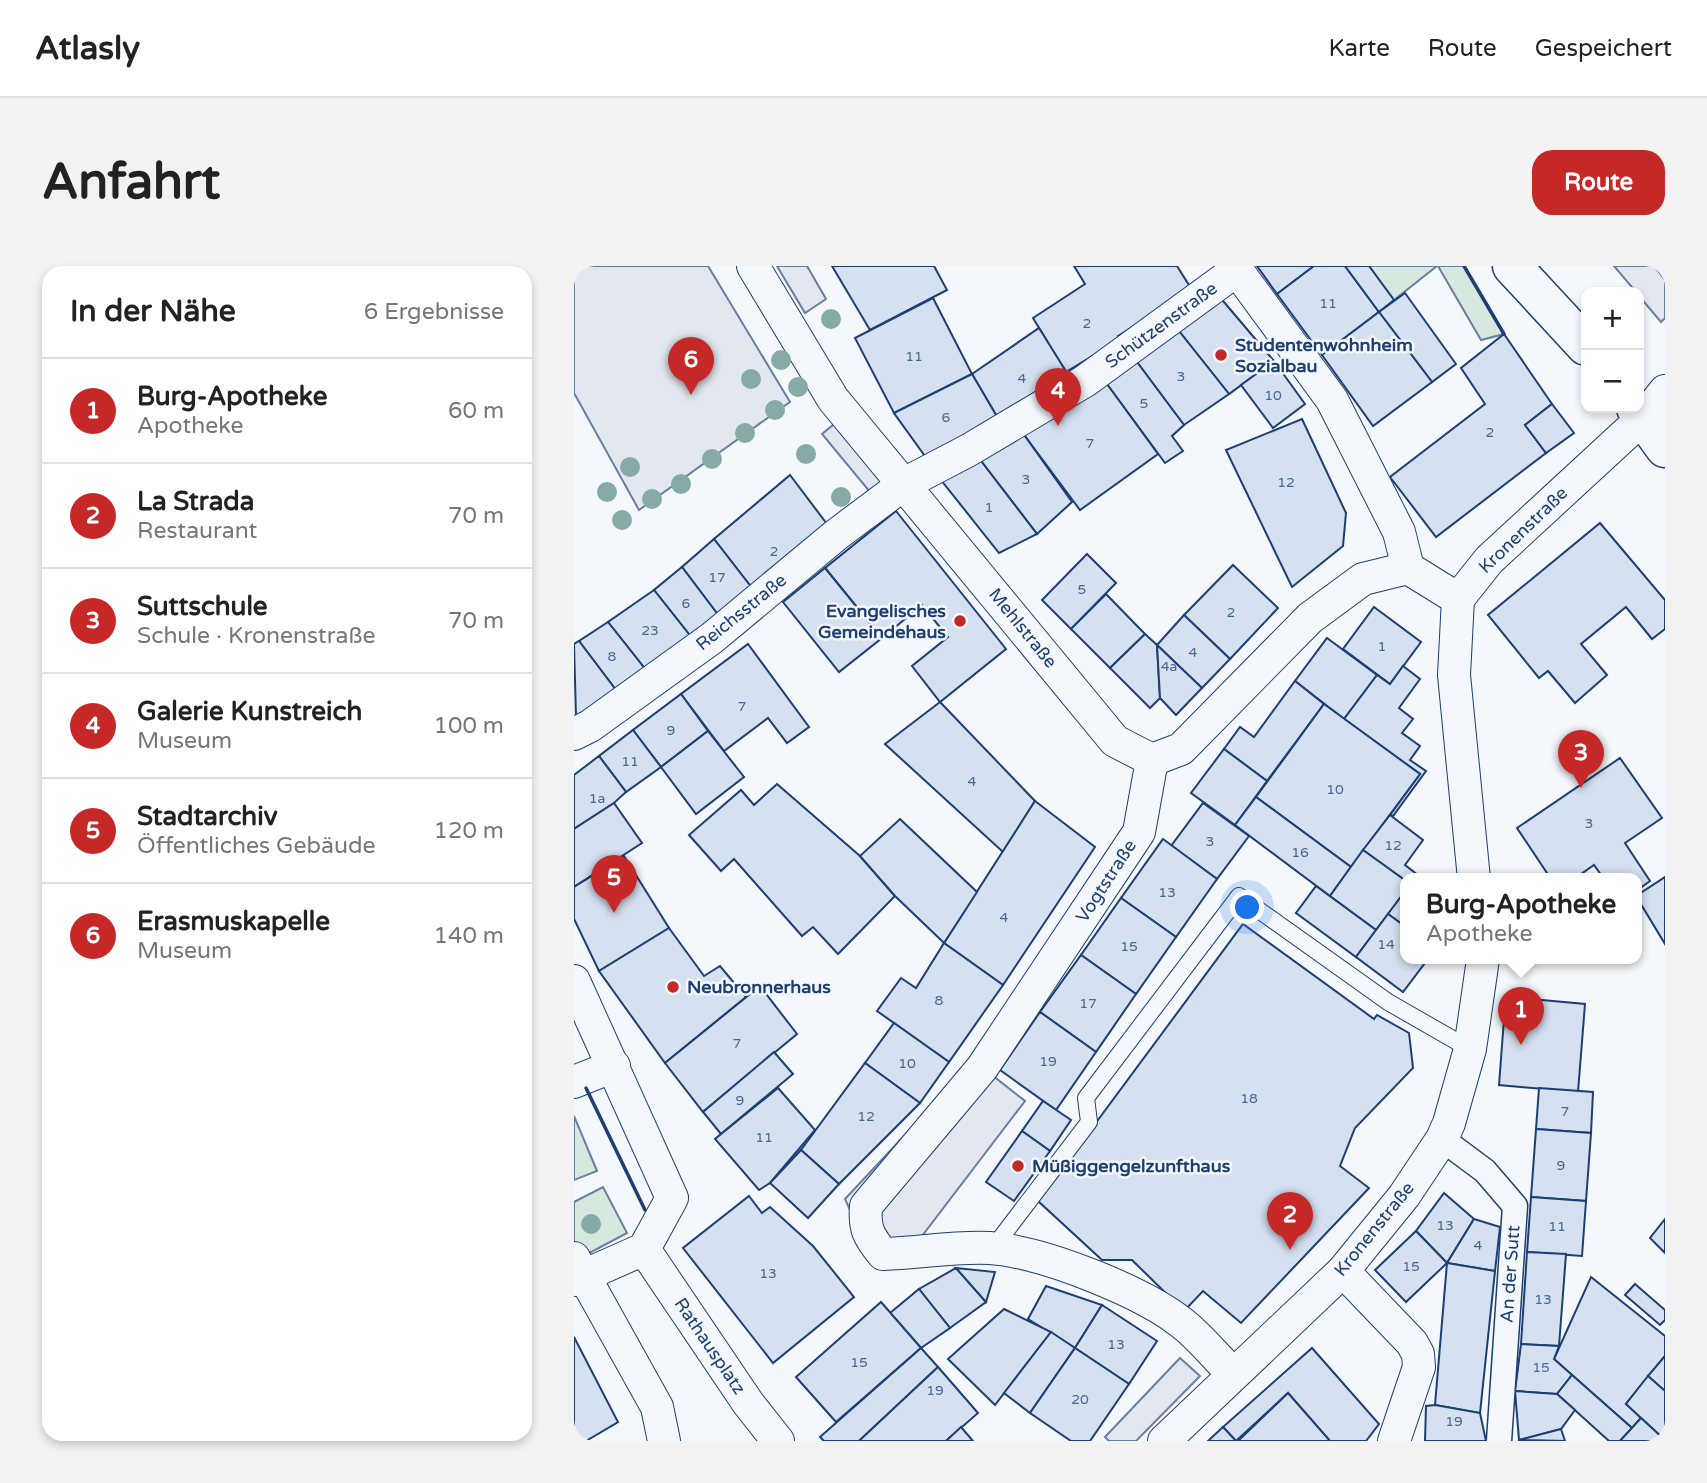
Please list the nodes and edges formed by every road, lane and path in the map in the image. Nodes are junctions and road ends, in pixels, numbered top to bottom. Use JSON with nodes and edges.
{"nodes":[{"id":1,"x":753,"y":266,"type":"edge"},
{"id":2,"x":1512,"y":266,"type":"edge"},
{"id":3,"x":1235,"y":268,"type":"edge"},
{"id":4,"x":1581,"y":341,"type":"edge"},
{"id":5,"x":1648,"y":405,"type":"edge"},
{"id":6,"x":1665,"y":448,"type":"edge"},
{"id":7,"x":904,"y":484,"type":"junction"},
{"id":8,"x":1408,"y":568,"type":"junction"},
{"id":9,"x":1458,"y":600,"type":"junction"},
{"id":10,"x":574,"y":734,"type":"edge"},
{"id":11,"x":1152,"y":760,"type":"junction"},
{"id":12,"x":1473,"y":873,"type":"edge"},
{"id":13,"x":1482,"y":964,"type":"edge"},
{"id":14,"x":574,"y":981,"type":"edge"},
{"id":15,"x":1470,"y":1049,"type":"junction"},
{"id":16,"x":614,"y":1066,"type":"junction"},
{"id":17,"x":574,"y":1083,"type":"edge"},
{"id":18,"x":1442,"y":1139,"type":"junction"},
{"id":19,"x":993,"y":1248,"type":"junction"},
{"id":20,"x":644,"y":1249,"type":"junction"},
{"id":21,"x":577,"y":1271,"type":"edge"},
{"id":22,"x":1343,"y":1271,"type":"junction"},
{"id":23,"x":1233,"y":1374,"type":"junction"},
{"id":24,"x":664,"y":1441,"type":"edge"},
{"id":25,"x":778,"y":1441,"type":"edge"},
{"id":26,"x":1164,"y":1441,"type":"edge"},
{"id":27,"x":1394,"y":1441,"type":"edge"},
{"id":28,"x":1499,"y":1441,"type":"edge"}],
"edges":[{"from":1,"to":7,"type":"street","name":"Mehlstraße"},
{"from":2,"to":4,"type":"street"},
{"from":3,"to":7,"type":"street","name":"Schützenstraße"},
{"from":3,"to":8,"type":"street"},
{"from":5,"to":6,"type":"street"},
{"from":5,"to":9,"type":"street","name":"Kronenstraße"},
{"from":7,"to":10,"type":"street","name":"Reichsstraße"},
{"from":7,"to":11,"type":"street","name":"Mehlstraße"},
{"from":8,"to":9,"type":"street"},
{"from":8,"to":11,"type":"street"},
{"from":9,"to":12,"type":"street"},
{"from":11,"to":19,"type":"street","name":"Vogtstraße"},
{"from":13,"to":15,"type":"street","name":"Kronenstraße"},
{"from":14,"to":16,"type":"street"},
{"from":15,"to":18,"type":"street","name":"Kronenstraße"},
{"from":15,"to":19,"type":"lane"},
{"from":16,"to":17,"type":"street"},
{"from":16,"to":20,"type":"street"},
{"from":18,"to":22,"type":"street","name":"Kronenstraße"},
{"from":18,"to":28,"type":"street","name":"An der Sutt"},
{"from":19,"to":23,"type":"street"},
{"from":20,"to":21,"type":"street"},
{"from":20,"to":25,"type":"street","name":"Rathausplatz"},
{"from":21,"to":24,"type":"street"},
{"from":22,"to":23,"type":"street","name":"Kronenstraße"},
{"from":22,"to":27,"type":"street"},
{"from":23,"to":26,"type":"street","name":"Kronenstraße"}]}
